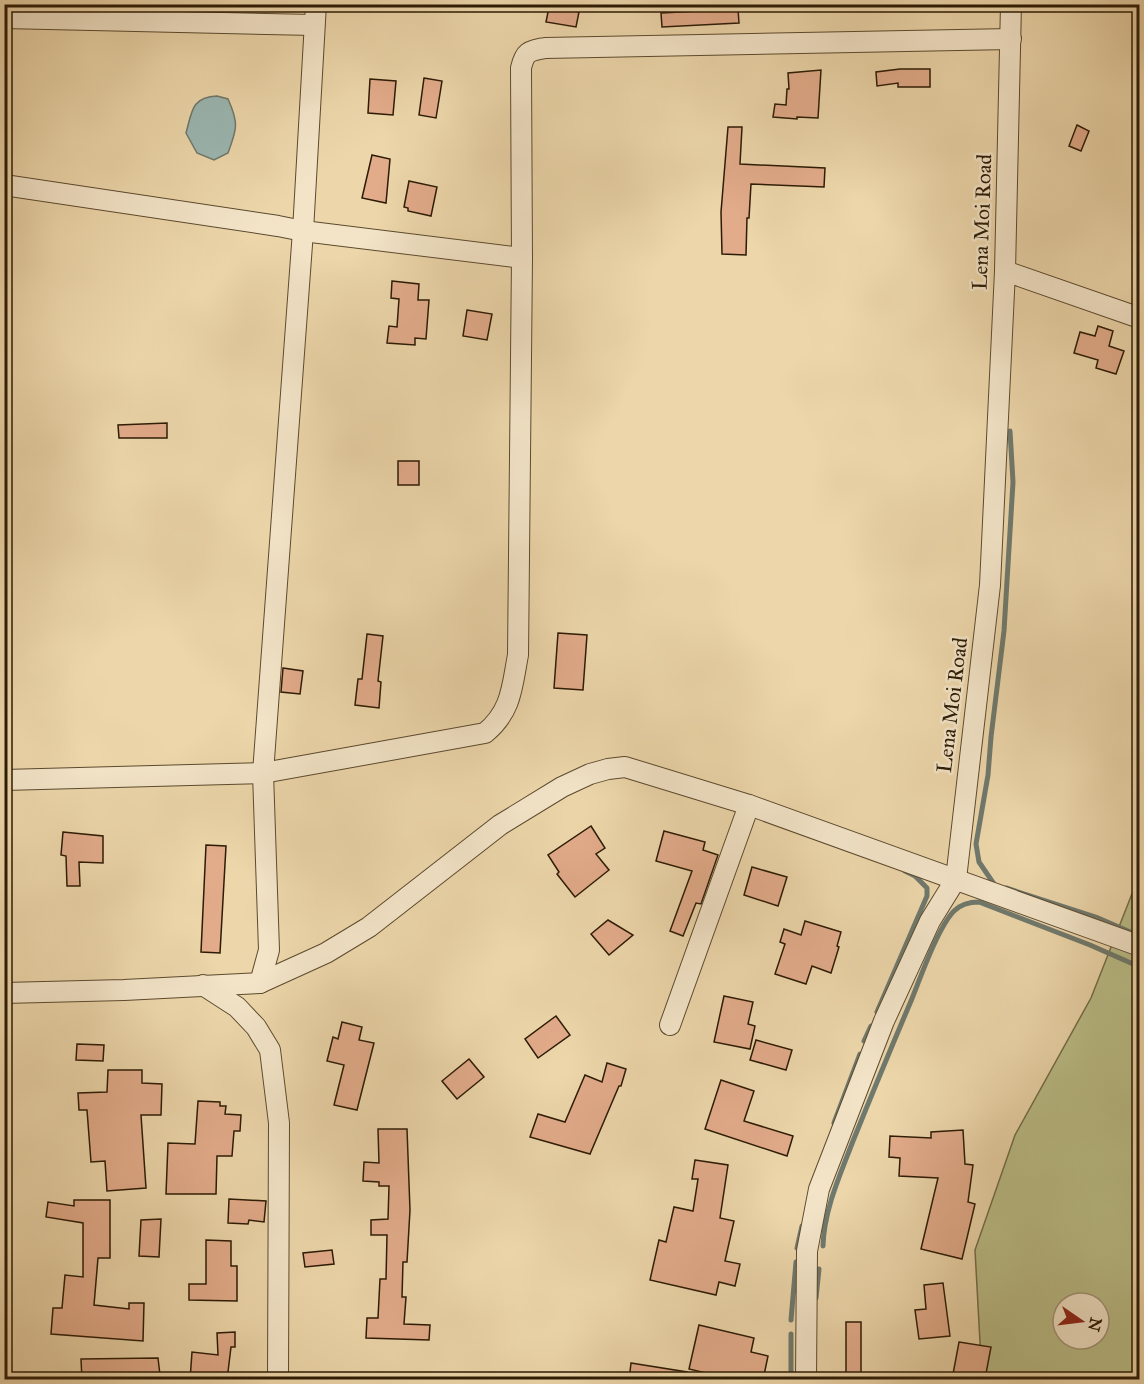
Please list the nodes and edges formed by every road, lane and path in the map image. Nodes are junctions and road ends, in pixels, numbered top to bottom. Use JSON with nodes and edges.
{"nodes":[{"id":1,"x":316,"y":4,"type":"edge"},
{"id":2,"x":1011,"y":4,"type":"edge"},
{"id":3,"x":4,"y":18,"type":"edge"},
{"id":4,"x":314,"y":25,"type":"junction"},
{"id":5,"x":1011,"y":39,"type":"junction"},
{"id":6,"x":4,"y":186,"type":"edge"},
{"id":7,"x":303,"y":231,"type":"junction"},
{"id":8,"x":522,"y":258,"type":"junction"},
{"id":9,"x":1005,"y":271,"type":"junction"},
{"id":10,"x":1140,"y":318,"type":"edge"},
{"id":11,"x":263,"y":773,"type":"junction"},
{"id":12,"x":4,"y":780,"type":"edge"},
{"id":13,"x":749,"y":805,"type":"junction"},
{"id":14,"x":956,"y":879,"type":"junction"},
{"id":15,"x":1140,"y":946,"type":"edge"},
{"id":16,"x":260,"y":983,"type":"junction"},
{"id":17,"x":203,"y":985,"type":"junction"},
{"id":18,"x":4,"y":993,"type":"edge"},
{"id":19,"x":670,"y":1025,"type":"dead end"},
{"id":20,"x":278,"y":1380,"type":"edge"},
{"id":21,"x":806,"y":1380,"type":"edge"}],
"edges":[{"from":1,"to":4,"type":"street"},
{"from":2,"to":5,"type":"street","name":"Lena Moi Road"},
{"from":3,"to":4,"type":"street"},
{"from":4,"to":7,"type":"street"},
{"from":5,"to":8,"type":"street"},
{"from":5,"to":9,"type":"street","name":"Lena Moi Road"},
{"from":6,"to":7,"type":"street"},
{"from":7,"to":8,"type":"street"},
{"from":7,"to":11,"type":"street"},
{"from":8,"to":11,"type":"street"},
{"from":9,"to":10,"type":"street"},
{"from":9,"to":14,"type":"street","name":"Lena Moi Road"},
{"from":11,"to":12,"type":"street"},
{"from":11,"to":16,"type":"street"},
{"from":13,"to":14,"type":"street"},
{"from":13,"to":16,"type":"street"},
{"from":13,"to":19,"type":"street"},
{"from":14,"to":15,"type":"street"},
{"from":14,"to":21,"type":"street","name":"Lena Moi Road"},
{"from":16,"to":17,"type":"street"},
{"from":17,"to":18,"type":"street"},
{"from":17,"to":20,"type":"street"}]}
